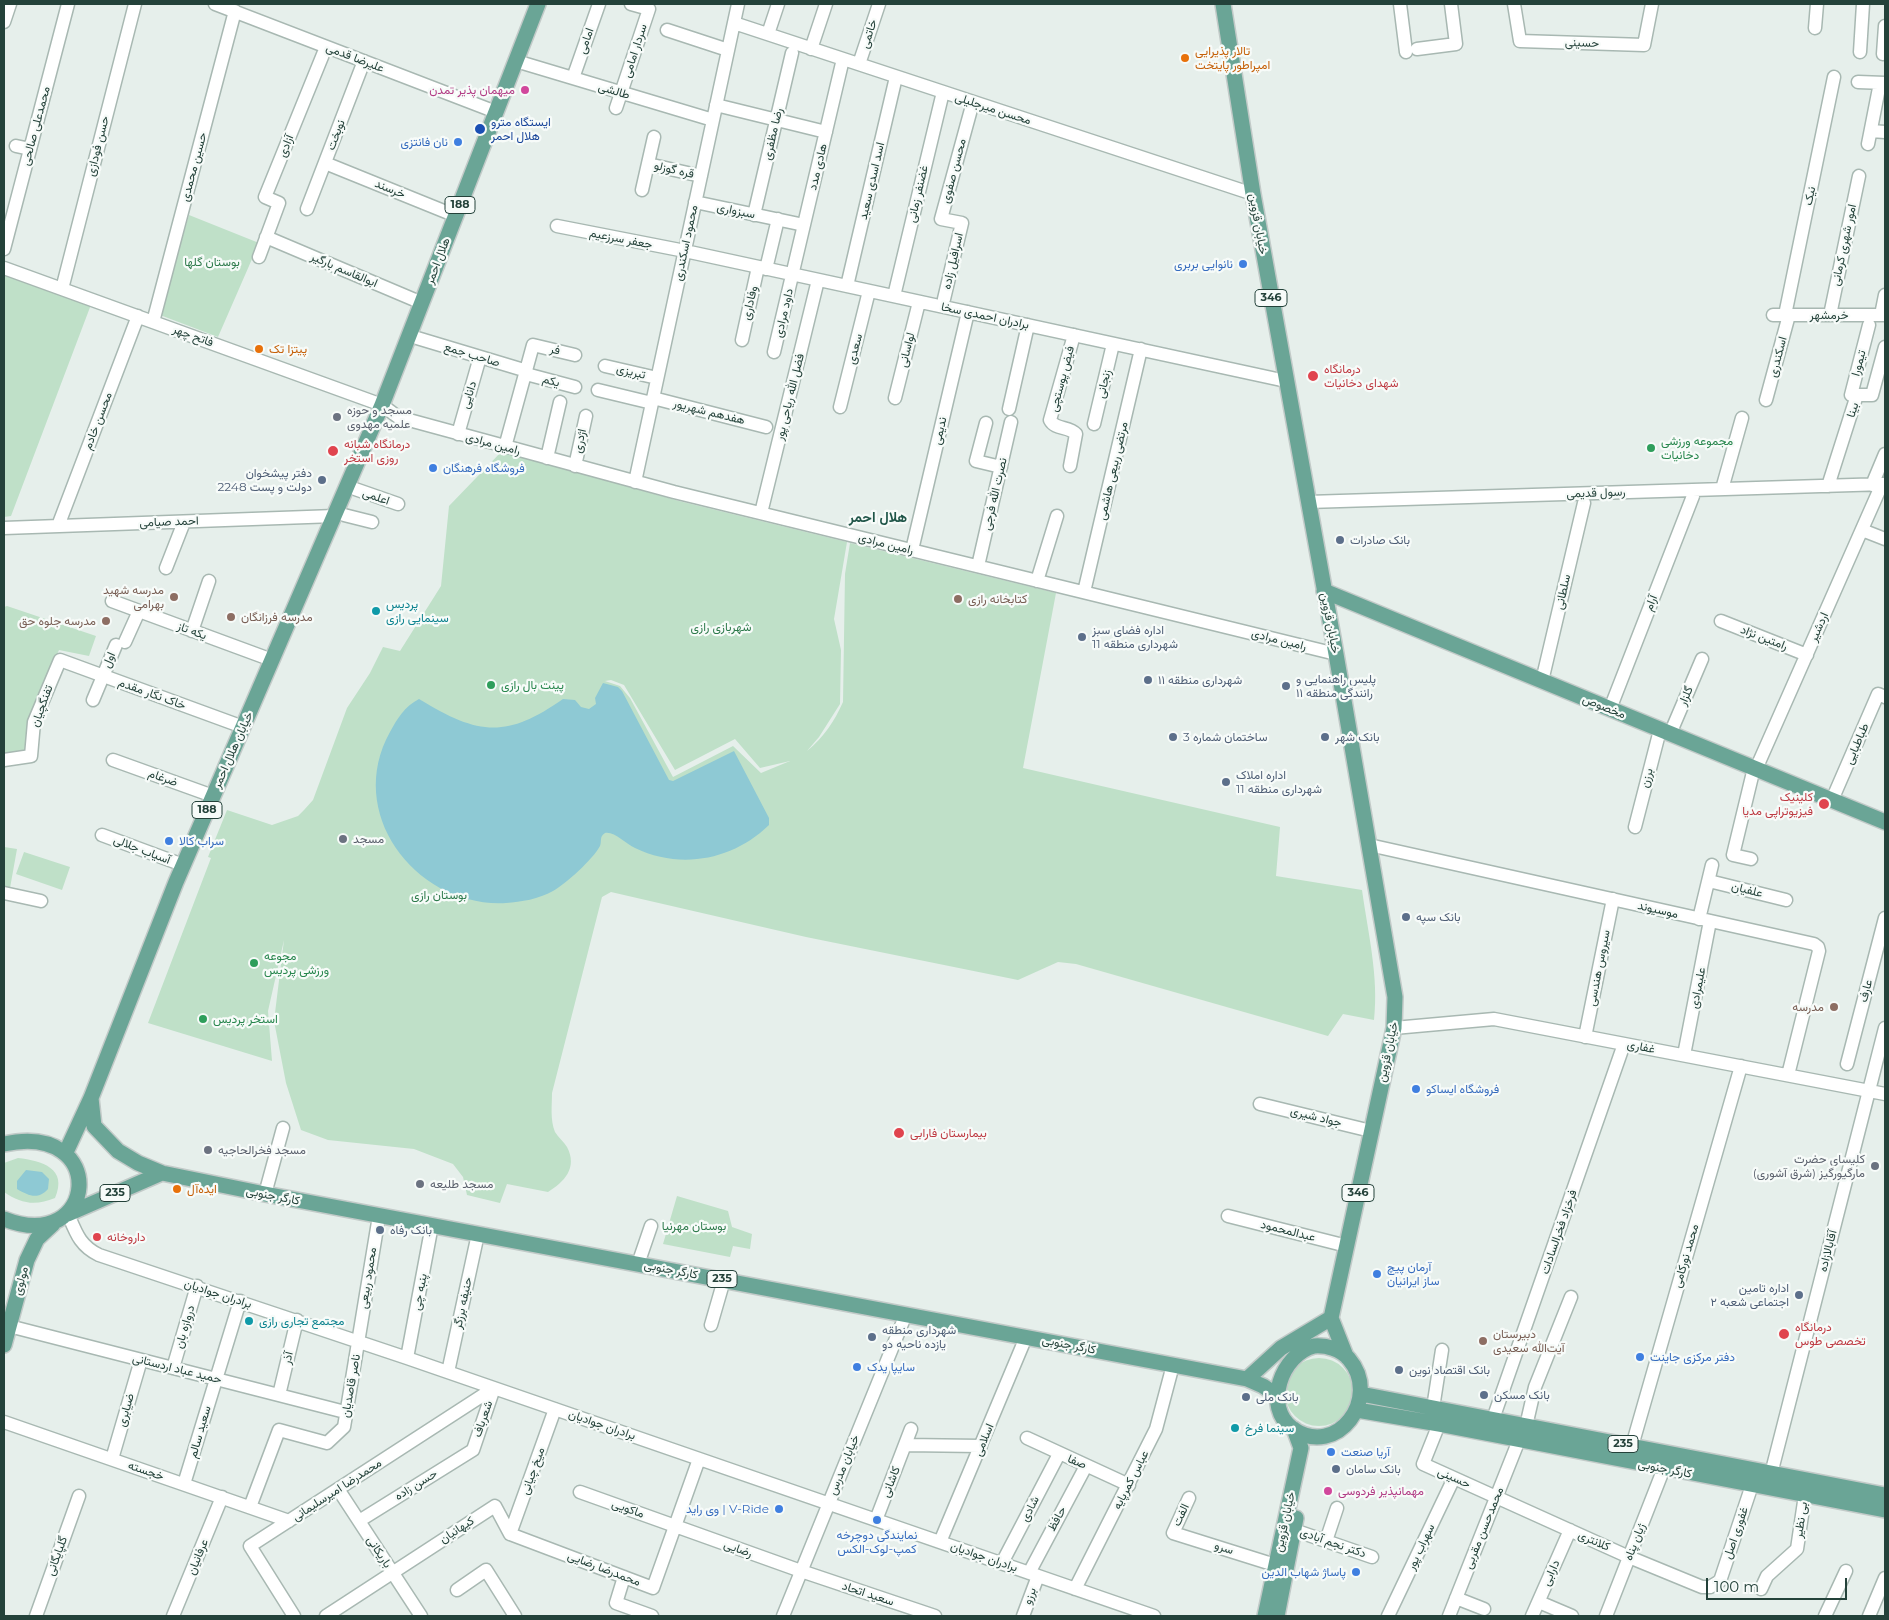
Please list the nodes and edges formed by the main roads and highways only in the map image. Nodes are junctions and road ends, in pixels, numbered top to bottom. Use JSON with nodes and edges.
{"nodes":[{"id":1,"x":538,"y":4,"type":"edge"},
{"id":2,"x":1223,"y":4,"type":"edge"},
{"id":3,"x":382,"y":405,"type":"joint"},
{"id":4,"x":1324,"y":591,"type":"junction"},
{"id":5,"x":1885,"y":822,"type":"edge"},
{"id":6,"x":91,"y":1098,"type":"junction"},
{"id":7,"x":4,"y":1137,"type":"edge"},
{"id":8,"x":26,"y":1141,"type":"junction"},
{"id":9,"x":4,"y":1144,"type":"edge"},
{"id":10,"x":66,"y":1152,"type":"junction"},
{"id":11,"x":162,"y":1173,"type":"junction"},
{"id":12,"x":68,"y":1214,"type":"junction"},
{"id":13,"x":4,"y":1219,"type":"edge"},
{"id":14,"x":53,"y":1224,"type":"junction"},
{"id":15,"x":9,"y":1306,"type":"edge"},
{"id":16,"x":1331,"y":1318,"type":"junction"},
{"id":17,"x":4,"y":1345,"type":"edge"},
{"id":18,"x":1346,"y":1356,"type":"junction"},
{"id":19,"x":1247,"y":1378,"type":"junction"},
{"id":20,"x":1361,"y":1394,"type":"junction"},
{"id":21,"x":1278,"y":1396,"type":"junction"},
{"id":22,"x":1357,"y":1410,"type":"junction"},
{"id":23,"x":1294,"y":1429,"type":"junction"},
{"id":24,"x":1314,"y":1436,"type":"junction"},
{"id":25,"x":1885,"y":1495,"type":"edge"},
{"id":26,"x":1885,"y":1510,"type":"edge"},
{"id":27,"x":1265,"y":1616,"type":"edge"},
{"id":28,"x":1277,"y":1616,"type":"edge"}],
"edges":[{"from":1,"to":3,"type":"main road","name":"هلال احمر","number":"188"},
{"from":2,"to":4,"type":"main road","name":"خیابان قزوین","number":"346"},
{"from":3,"to":6,"type":"main road","name":"خیابان هلال احمر","number":"188"},
{"from":4,"to":5,"type":"main road","name":"مخصوص"},
{"from":4,"to":16,"type":"main road","name":"خیابان قزوین","number":"346"},
{"from":6,"to":10,"type":"main road","name":"خیابان هلال احمر","number":"188"},
{"from":6,"to":11,"type":"main road","name":"کارگر جنوبی"},
{"from":7,"to":8,"type":"main road"},
{"from":8,"to":9,"type":"main road"},
{"from":8,"to":10,"type":"main road"},
{"from":10,"to":12,"type":"main road"},
{"from":11,"to":12,"type":"main road","number":"235"},
{"from":11,"to":19,"type":"main road","name":"کارگر جنوبی","number":"235"},
{"from":12,"to":14,"type":"main road"},
{"from":13,"to":14,"type":"main road"},
{"from":14,"to":15,"type":"main road","name":"مولوی"},
{"from":15,"to":17,"type":"main road","name":"مولوی"},
{"from":16,"to":18,"type":"main road"},
{"from":16,"to":19,"type":"main road"},
{"from":18,"to":20,"type":"main road"},
{"from":18,"to":21,"type":"main road"},
{"from":19,"to":21,"type":"main road","name":"کارگر جنوبی","number":"235"},
{"from":20,"to":22,"type":"main road"},
{"from":20,"to":25,"type":"main road","name":"کارگر جنوبی","number":"235"},
{"from":21,"to":23,"type":"main road"},
{"from":22,"to":24,"type":"main road"},
{"from":22,"to":26,"type":"main road","name":"کارگر جنوبی","number":"235"},
{"from":23,"to":24,"type":"main road"},
{"from":23,"to":27,"type":"main road","name":"خیابان قزوین"},
{"from":24,"to":28,"type":"main road","name":"خیابان قزوین"}]}
